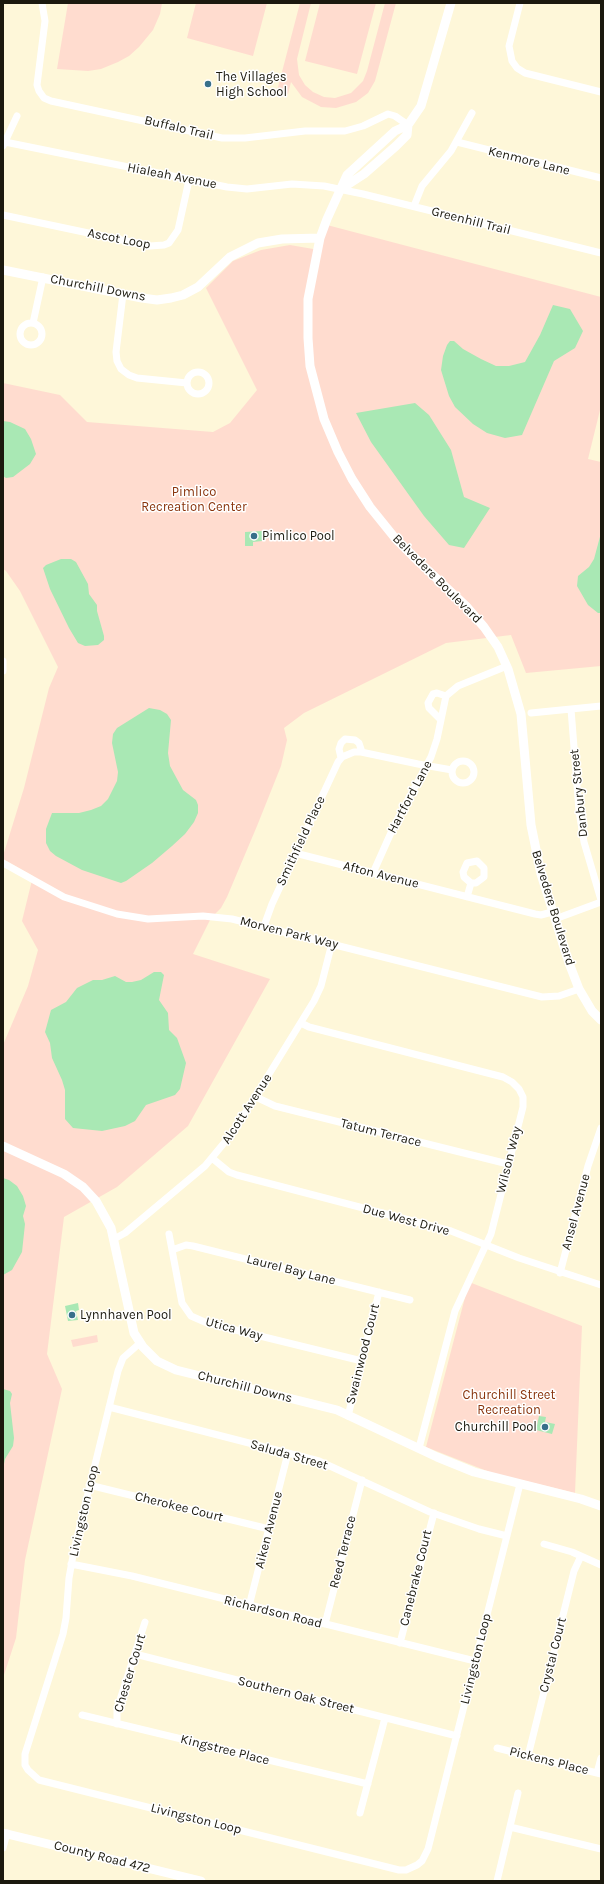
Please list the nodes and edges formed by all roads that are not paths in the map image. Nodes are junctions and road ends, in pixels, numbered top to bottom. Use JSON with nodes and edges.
{"nodes":[{"id":1,"x":42,"y":3,"type":"edge"},
{"id":2,"x":451,"y":3,"type":"edge"},
{"id":3,"x":520,"y":3,"type":"edge"},
{"id":4,"x":601,"y":92,"type":"edge"},
{"id":5,"x":472,"y":113,"type":"dead end"},
{"id":6,"x":17,"y":116,"type":"dead end"},
{"id":7,"x":408,"y":125,"type":"junction"},
{"id":8,"x":457,"y":142,"type":"junction"},
{"id":9,"x":4,"y":144,"type":"edge"},
{"id":10,"x":601,"y":178,"type":"edge"},
{"id":11,"x":189,"y":180,"type":"junction"},
{"id":12,"x":342,"y":189,"type":"junction"},
{"id":13,"x":414,"y":206,"type":"junction"},
{"id":14,"x":3,"y":215,"type":"edge"},
{"id":15,"x":320,"y":238,"type":"junction"},
{"id":16,"x":599,"y":251,"type":"edge"},
{"id":17,"x":3,"y":270,"type":"edge"},
{"id":18,"x":43,"y":277,"type":"junction"},
{"id":19,"x":123,"y":294,"type":"junction"},
{"id":20,"x":33,"y":323,"type":"dead end"},
{"id":21,"x":187,"y":383,"type":"dead end"},
{"id":22,"x":3,"y":661,"type":"edge"},
{"id":23,"x":506,"y":666,"type":"junction"},
{"id":24,"x":3,"y":671,"type":"edge"},
{"id":25,"x":446,"y":696,"type":"junction"},
{"id":26,"x":601,"y":706,"type":"edge"},
{"id":27,"x":571,"y":709,"type":"junction"},
{"id":28,"x":531,"y":713,"type":"dead end"},
{"id":29,"x":440,"y":719,"type":"junction"},
{"id":30,"x":362,"y":752,"type":"junction"},
{"id":31,"x":341,"y":758,"type":"junction"},
{"id":32,"x":426,"y":766,"type":"junction"},
{"id":33,"x":452,"y":770,"type":"dead end"},
{"id":34,"x":295,"y":853,"type":"junction"},
{"id":35,"x":3,"y":863,"type":"edge"},
{"id":36,"x":373,"y":873,"type":"junction"},
{"id":37,"x":471,"y":883,"type":"dead end"},
{"id":38,"x":468,"y":897,"type":"junction"},
{"id":39,"x":601,"y":901,"type":"edge"},
{"id":40,"x":554,"y":915,"type":"junction"},
{"id":41,"x":264,"y":926,"type":"junction"},
{"id":42,"x":332,"y":943,"type":"junction"},
{"id":43,"x":579,"y":989,"type":"junction"},
{"id":44,"x":601,"y":1020,"type":"edge"},
{"id":45,"x":301,"y":1023,"type":"junction"},
{"id":46,"x":256,"y":1097,"type":"junction"},
{"id":47,"x":601,"y":1128,"type":"edge"},
{"id":48,"x":3,"y":1146,"type":"edge"},
{"id":49,"x":212,"y":1158,"type":"junction"},
{"id":50,"x":508,"y":1164,"type":"junction"},
{"id":51,"x":169,"y":1234,"type":"dead end"},
{"id":52,"x":114,"y":1239,"type":"junction"},
{"id":53,"x":487,"y":1245,"type":"junction"},
{"id":54,"x":172,"y":1250,"type":"junction"},
{"id":55,"x":560,"y":1273,"type":"junction"},
{"id":56,"x":601,"y":1285,"type":"edge"},
{"id":57,"x":379,"y":1292,"type":"junction"},
{"id":58,"x":410,"y":1300,"type":"dead end"},
{"id":59,"x":140,"y":1343,"type":"junction"},
{"id":60,"x":362,"y":1361,"type":"junction"},
{"id":61,"x":109,"y":1407,"type":"junction"},
{"id":62,"x":348,"y":1416,"type":"junction"},
{"id":63,"x":419,"y":1448,"type":"junction"},
{"id":64,"x":288,"y":1453,"type":"junction"},
{"id":65,"x":362,"y":1480,"type":"junction"},
{"id":66,"x":520,"y":1484,"type":"junction"},
{"id":67,"x":90,"y":1485,"type":"junction"},
{"id":68,"x":601,"y":1506,"type":"edge"},
{"id":69,"x":434,"y":1513,"type":"junction"},
{"id":70,"x":269,"y":1529,"type":"junction"},
{"id":71,"x":507,"y":1536,"type":"junction"},
{"id":72,"x":544,"y":1544,"type":"dead end"},
{"id":73,"x":581,"y":1556,"type":"junction"},
{"id":74,"x":71,"y":1564,"type":"junction"},
{"id":75,"x":601,"y":1565,"type":"edge"},
{"id":76,"x":249,"y":1606,"type":"junction"},
{"id":77,"x":145,"y":1622,"type":"dead end"},
{"id":78,"x":325,"y":1624,"type":"junction"},
{"id":79,"x":400,"y":1643,"type":"junction"},
{"id":80,"x":135,"y":1654,"type":"junction"},
{"id":81,"x":475,"y":1662,"type":"junction"},
{"id":82,"x":82,"y":1715,"type":"dead end"},
{"id":83,"x":385,"y":1718,"type":"junction"},
{"id":84,"x":117,"y":1724,"type":"junction"},
{"id":85,"x":457,"y":1736,"type":"junction"},
{"id":86,"x":498,"y":1748,"type":"dead end"},
{"id":87,"x":528,"y":1756,"type":"junction"},
{"id":88,"x":601,"y":1758,"type":"edge"},
{"id":89,"x":599,"y":1773,"type":"edge"},
{"id":90,"x":368,"y":1784,"type":"junction"},
{"id":91,"x":518,"y":1793,"type":"dead end"},
{"id":92,"x":360,"y":1813,"type":"dead end"},
{"id":93,"x":510,"y":1826,"type":"junction"},
{"id":94,"x":5,"y":1833,"type":"edge"},
{"id":95,"x":3,"y":1848,"type":"edge"},
{"id":96,"x":601,"y":1849,"type":"edge"},
{"id":97,"x":201,"y":1881,"type":"edge"},
{"id":98,"x":497,"y":1881,"type":"edge"}],
"edges":[{"from":1,"to":7,"type":"street","name":"Buffalo Trail"},
{"from":2,"to":7,"type":"street","name":"Belvedere Boulevard"},
{"from":3,"to":4,"type":"street"},
{"from":5,"to":8,"type":"street"},
{"from":6,"to":9,"type":"street"},
{"from":7,"to":12,"type":"street","name":"Belvedere Boulevard"},
{"from":8,"to":10,"type":"street","name":"Kenmore Lane"},
{"from":8,"to":13,"type":"street"},
{"from":9,"to":11,"type":"street","name":"Hialeah Avenue"},
{"from":11,"to":12,"type":"street","name":"Hialeah Avenue"},
{"from":11,"to":14,"type":"street","name":"Ascot Loop"},
{"from":12,"to":13,"type":"street","name":"Greenhill Trail"},
{"from":12,"to":15,"type":"street","name":"Belvedere Boulevard"},
{"from":13,"to":16,"type":"street","name":"Greenhill Trail"},
{"from":15,"to":19,"type":"street","name":"Churchill Downs"},
{"from":15,"to":23,"type":"street","name":"Belvedere Boulevard"},
{"from":17,"to":18,"type":"street","name":"Churchill Downs"},
{"from":18,"to":19,"type":"street","name":"Churchill Downs"},
{"from":18,"to":20,"type":"street"},
{"from":19,"to":21,"type":"street"},
{"from":22,"to":24,"type":"street"},
{"from":23,"to":25,"type":"street"},
{"from":23,"to":40,"type":"street","name":"Belvedere Boulevard"},
{"from":25,"to":29,"type":"street","name":"Hartford Lane"},
{"from":25,"to":29,"type":"street"},
{"from":26,"to":27,"type":"street"},
{"from":27,"to":28,"type":"street"},
{"from":27,"to":39,"type":"street","name":"Danbury Street"},
{"from":29,"to":32,"type":"street","name":"Hartford Lane"},
{"from":30,"to":31,"type":"street"},
{"from":30,"to":31,"type":"street","name":"Smithfield Place"},
{"from":30,"to":32,"type":"street"},
{"from":31,"to":34,"type":"street","name":"Smithfield Place"},
{"from":32,"to":33,"type":"street"},
{"from":32,"to":36,"type":"street","name":"Hartford Lane"},
{"from":34,"to":36,"type":"street","name":"Afton Avenue"},
{"from":34,"to":41,"type":"street","name":"Smithfield Place"},
{"from":35,"to":41,"type":"street","name":"Morven Park Way"},
{"from":36,"to":38,"type":"street","name":"Afton Avenue"},
{"from":37,"to":38,"type":"street"},
{"from":38,"to":40,"type":"street","name":"Afton Avenue"},
{"from":39,"to":40,"type":"street","name":"Afton Avenue"},
{"from":40,"to":43,"type":"street","name":"Belvedere Boulevard"},
{"from":41,"to":42,"type":"street","name":"Morven Park Way"},
{"from":42,"to":43,"type":"street","name":"Morven Park Way"},
{"from":42,"to":45,"type":"street","name":"Alcott Avenue"},
{"from":43,"to":44,"type":"street","name":"Belvedere Boulevard"},
{"from":45,"to":46,"type":"street","name":"Alcott Avenue"},
{"from":45,"to":50,"type":"street","name":"Wilson Way"},
{"from":46,"to":49,"type":"street","name":"Alcott Avenue"},
{"from":46,"to":50,"type":"street","name":"Tatum Terrace"},
{"from":47,"to":55,"type":"street","name":"Ansel Avenue"},
{"from":48,"to":52,"type":"street","name":"Churchill Downs"},
{"from":49,"to":52,"type":"street","name":"Alcott Avenue"},
{"from":49,"to":53,"type":"street","name":"Due West Drive"},
{"from":50,"to":53,"type":"street","name":"Wilson Way"},
{"from":51,"to":54,"type":"street","name":"Utica Way"},
{"from":52,"to":59,"type":"street","name":"Churchill Downs"},
{"from":53,"to":55,"type":"street","name":"Due West Drive"},
{"from":53,"to":63,"type":"street","name":"Wilson Way"},
{"from":54,"to":57,"type":"street","name":"Laurel Bay Lane"},
{"from":54,"to":60,"type":"street","name":"Utica Way"},
{"from":55,"to":56,"type":"street","name":"Due West Drive"},
{"from":57,"to":58,"type":"street","name":"Laurel Bay Lane"},
{"from":57,"to":60,"type":"street","name":"Swainwood Court"},
{"from":59,"to":61,"type":"street","name":"Livingston Loop"},
{"from":59,"to":62,"type":"street","name":"Churchill Downs"},
{"from":60,"to":62,"type":"street","name":"Swainwood Court"},
{"from":61,"to":64,"type":"street","name":"Saluda Street"},
{"from":61,"to":67,"type":"street","name":"Livingston Loop"},
{"from":62,"to":63,"type":"street","name":"Churchill Downs"},
{"from":63,"to":66,"type":"street","name":"Churchill Downs"},
{"from":64,"to":65,"type":"street","name":"Saluda Street"},
{"from":64,"to":70,"type":"street","name":"Aiken Avenue"},
{"from":65,"to":69,"type":"street","name":"Saluda Street"},
{"from":65,"to":78,"type":"street","name":"Reed Terrace"},
{"from":66,"to":68,"type":"street","name":"Churchill Downs"},
{"from":66,"to":71,"type":"street","name":"Livingston Loop"},
{"from":67,"to":70,"type":"street","name":"Cherokee Court"},
{"from":67,"to":74,"type":"street","name":"Livingston Loop"},
{"from":69,"to":71,"type":"street","name":"Saluda Street"},
{"from":69,"to":79,"type":"street","name":"Canebrake Court"},
{"from":70,"to":76,"type":"street","name":"Aiken Avenue"},
{"from":71,"to":81,"type":"street","name":"Livingston Loop"},
{"from":72,"to":73,"type":"street"},
{"from":73,"to":75,"type":"street"},
{"from":73,"to":87,"type":"street","name":"Crystal Court"},
{"from":74,"to":76,"type":"street","name":"Richardson Road"},
{"from":74,"to":85,"type":"street","name":"Livingston Loop"},
{"from":76,"to":78,"type":"street","name":"Richardson Road"},
{"from":77,"to":80,"type":"street","name":"Chester Court"},
{"from":78,"to":79,"type":"street","name":"Richardson Road"},
{"from":79,"to":81,"type":"street","name":"Richardson Road"},
{"from":80,"to":83,"type":"street","name":"Southern Oak Street"},
{"from":80,"to":84,"type":"street","name":"Chester Court"},
{"from":81,"to":85,"type":"street","name":"Livingston Loop"},
{"from":82,"to":84,"type":"street","name":"Kingstree Place"},
{"from":83,"to":85,"type":"street","name":"Southern Oak Street"},
{"from":83,"to":90,"type":"street"},
{"from":84,"to":90,"type":"street","name":"Kingstree Place"},
{"from":86,"to":87,"type":"street","name":"Pickens Place"},
{"from":87,"to":89,"type":"street","name":"Pickens Place"},
{"from":88,"to":89,"type":"street"},
{"from":90,"to":92,"type":"street"},
{"from":91,"to":93,"type":"street"},
{"from":93,"to":96,"type":"street"},
{"from":93,"to":98,"type":"street"},
{"from":94,"to":95,"type":"street"},
{"from":94,"to":97,"type":"street","name":"County Road 472"}]}
